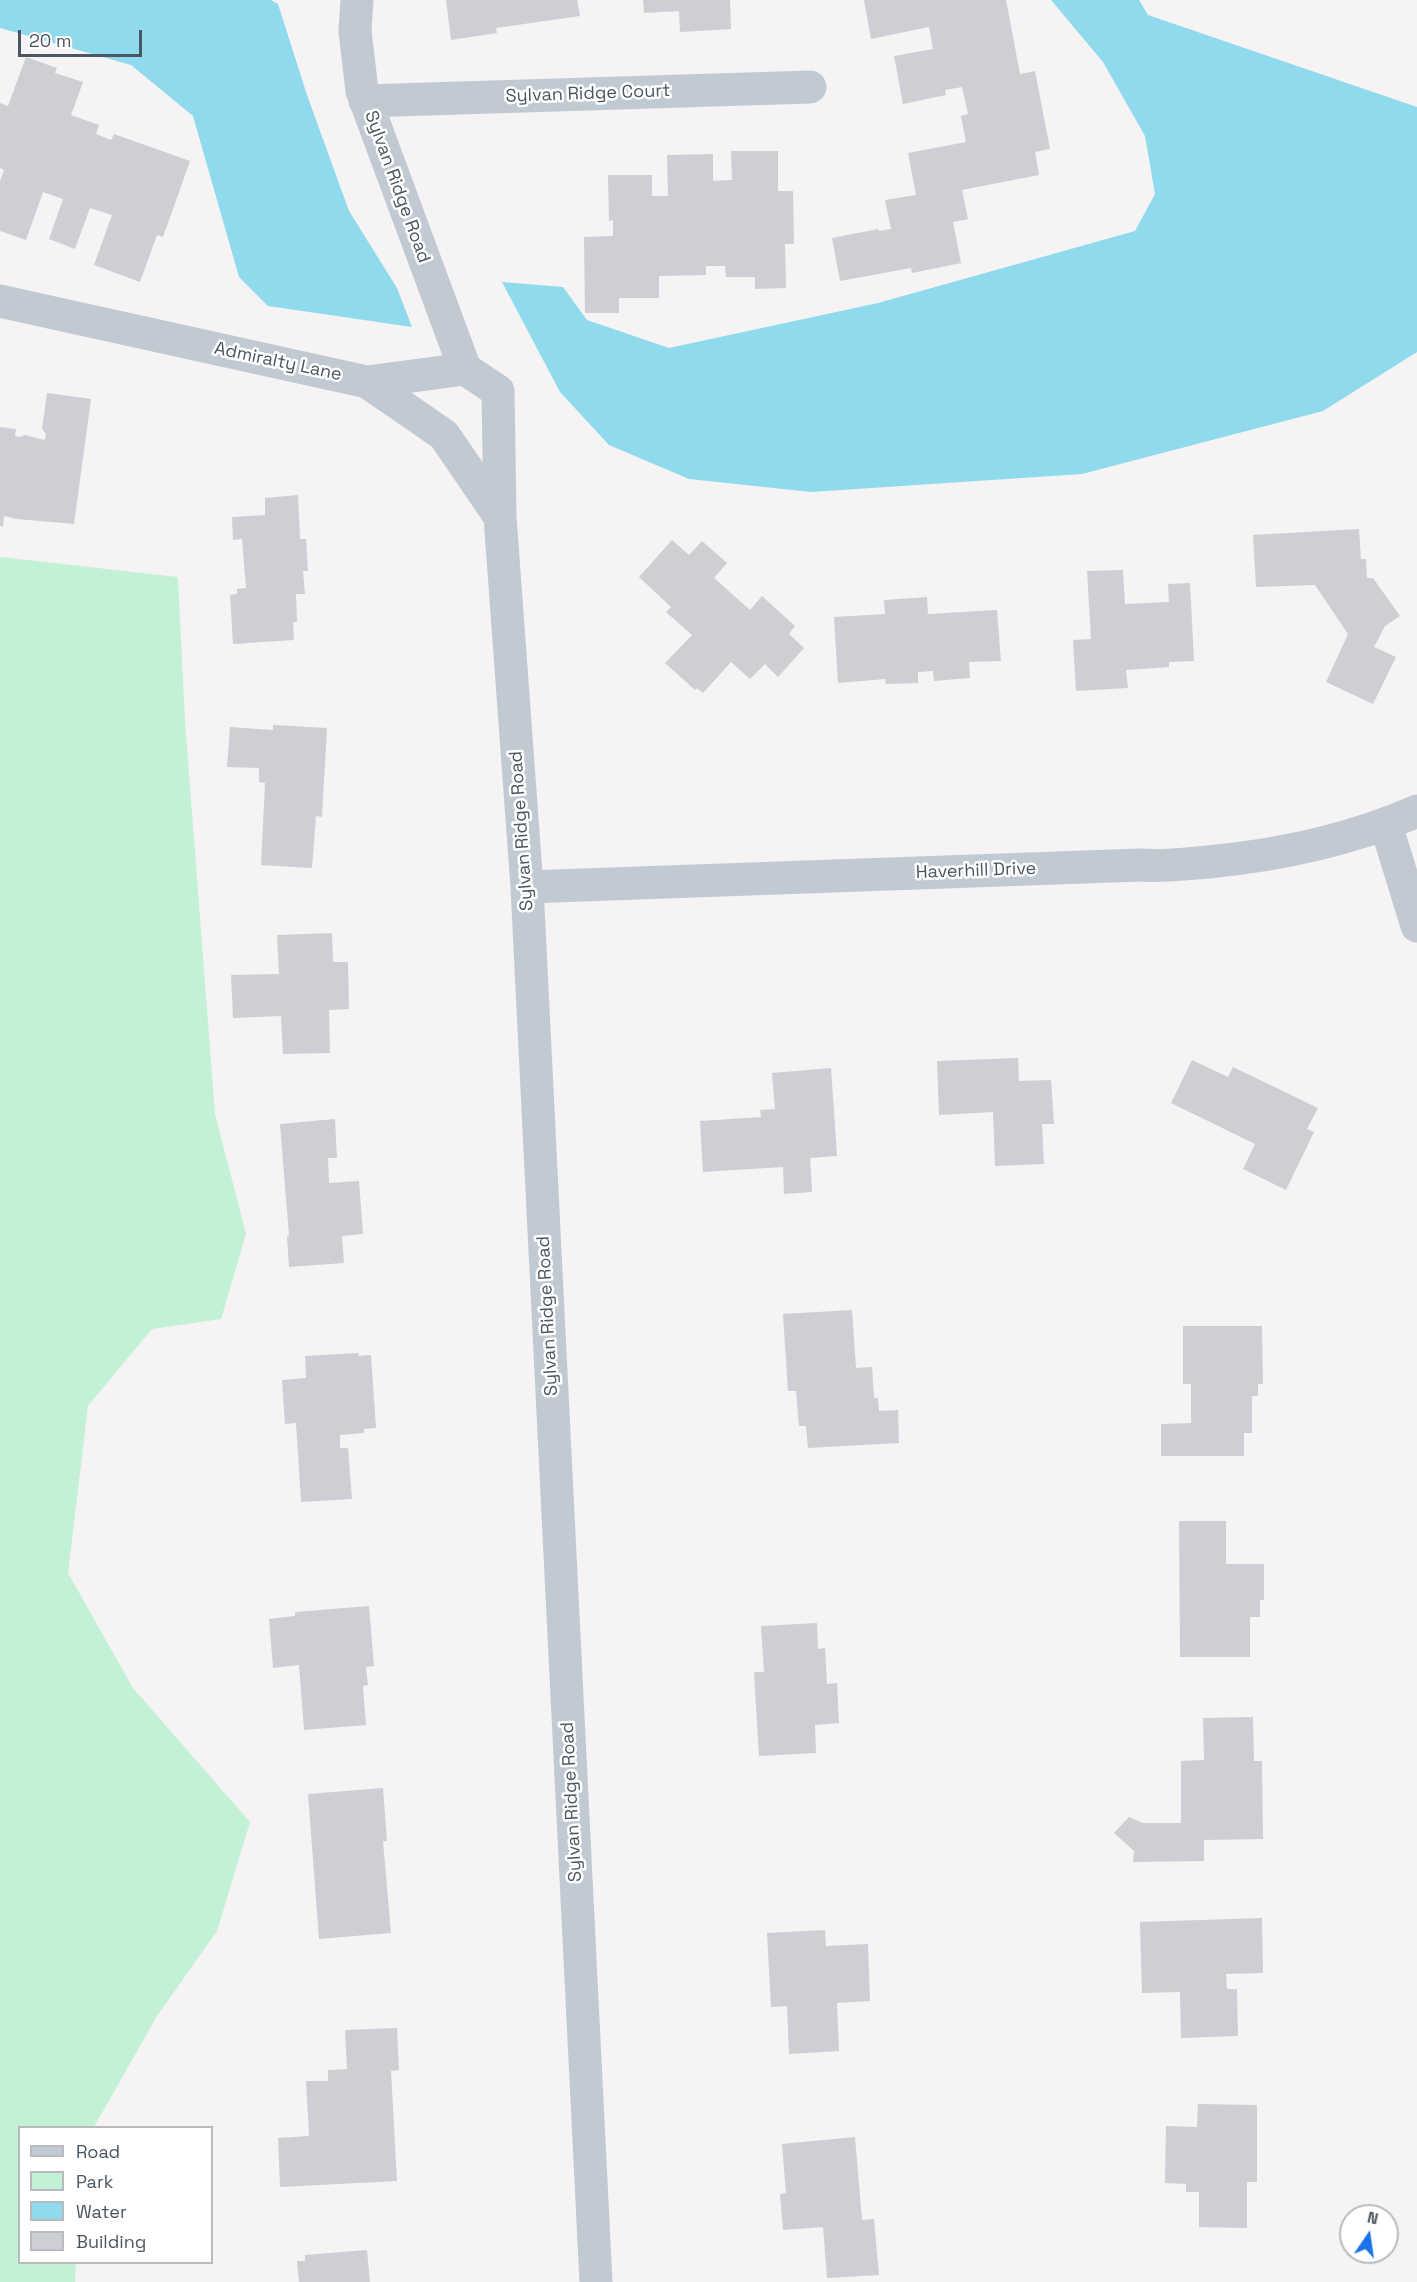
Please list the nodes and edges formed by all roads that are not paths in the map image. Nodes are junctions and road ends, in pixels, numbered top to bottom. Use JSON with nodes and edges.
{"nodes":[{"id":1,"x":357,"y":0,"type":"edge"},
{"id":2,"x":810,"y":87,"type":"dead end"},
{"id":3,"x":365,"y":101,"type":"junction"},
{"id":4,"x":0,"y":301,"type":"edge"},
{"id":5,"x":465,"y":369,"type":"junction"},
{"id":6,"x":367,"y":381,"type":"junction"},
{"id":7,"x":500,"y":517,"type":"junction"},
{"id":8,"x":1417,"y":811,"type":"edge"},
{"id":9,"x":1386,"y":825,"type":"junction"},
{"id":10,"x":527,"y":887,"type":"junction"},
{"id":11,"x":1417,"y":926,"type":"edge"},
{"id":12,"x":596,"y":2282,"type":"edge"}],
"edges":[{"from":1,"to":3,"type":"street","name":"Sylvan Ridge Road"},
{"from":2,"to":3,"type":"street","name":"Sylvan Ridge Court"},
{"from":3,"to":5,"type":"street","name":"Sylvan Ridge Road"},
{"from":4,"to":6,"type":"street","name":"Admiralty Lane"},
{"from":5,"to":6,"type":"street"},
{"from":5,"to":7,"type":"street","name":"Sylvan Ridge Road"},
{"from":6,"to":7,"type":"street","name":"Admiralty Lane"},
{"from":7,"to":10,"type":"street","name":"Sylvan Ridge Road"},
{"from":8,"to":9,"type":"street","name":"Haverhill Drive"},
{"from":9,"to":10,"type":"street","name":"Haverhill Drive"},
{"from":9,"to":11,"type":"street"},
{"from":10,"to":12,"type":"street","name":"Sylvan Ridge Road"}]}
